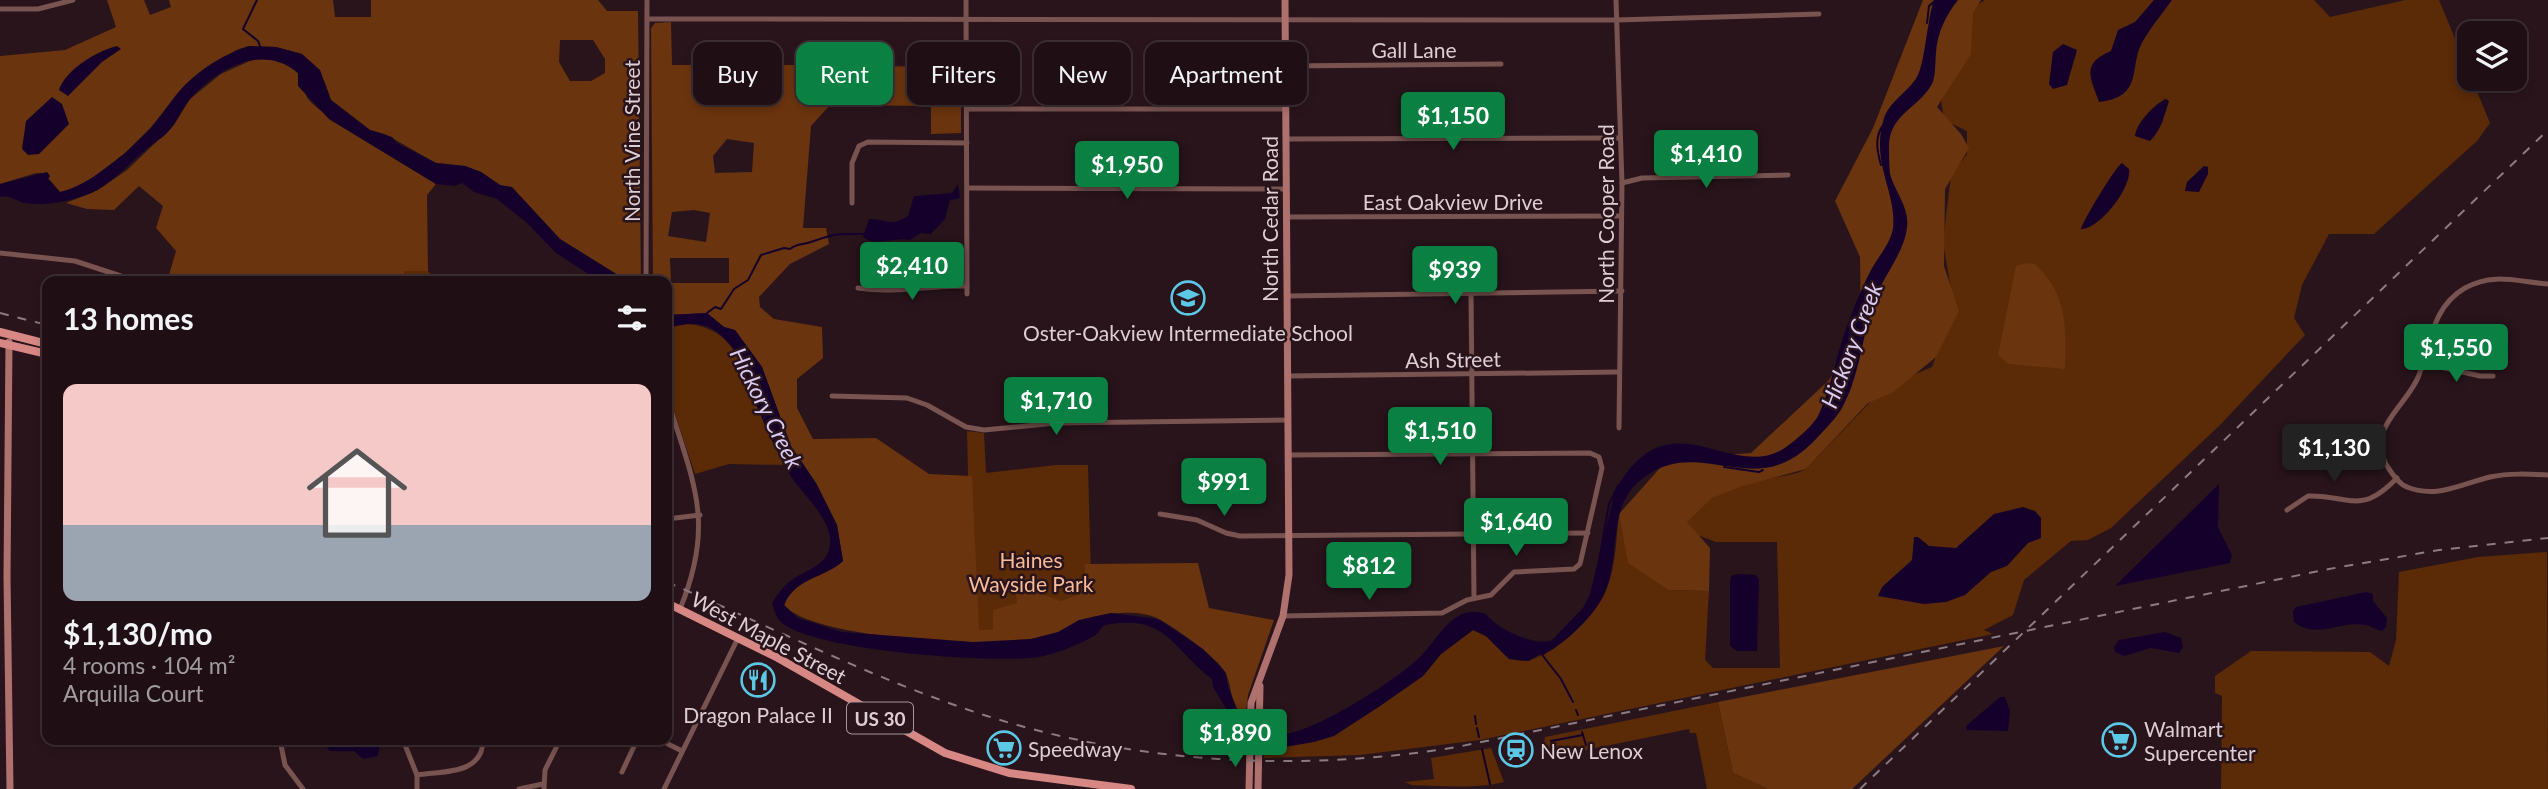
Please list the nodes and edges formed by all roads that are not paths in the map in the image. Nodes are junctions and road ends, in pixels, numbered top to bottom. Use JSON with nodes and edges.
{"nodes":[{"id":1,"x":73,"y":0,"type":"edge"},
{"id":2,"x":647,"y":0,"type":"edge"},
{"id":3,"x":966,"y":0,"type":"edge"},
{"id":4,"x":1286,"y":0,"type":"edge"},
{"id":5,"x":1616,"y":0,"type":"edge"},
{"id":6,"x":0,"y":9,"type":"edge"},
{"id":7,"x":1819,"y":14,"type":"dead end"},
{"id":8,"x":1286,"y":17,"type":"junction"},
{"id":9,"x":647,"y":19,"type":"junction"},
{"id":10,"x":1616,"y":20,"type":"junction"},
{"id":11,"x":967,"y":21,"type":"junction"},
{"id":12,"x":1286,"y":42,"type":"edge"},
{"id":13,"x":1501,"y":64,"type":"dead end"},
{"id":14,"x":1307,"y":66,"type":"edge"},
{"id":15,"x":1286,"y":108,"type":"joint"},
{"id":16,"x":968,"y":109,"type":"junction"},
{"id":17,"x":1620,"y":138,"type":"junction"},
{"id":18,"x":1286,"y":139,"type":"junction"},
{"id":19,"x":967,"y":143,"type":"junction"},
{"id":20,"x":1788,"y":176,"type":"dead end"},
{"id":21,"x":1622,"y":183,"type":"junction"},
{"id":22,"x":968,"y":188,"type":"junction"},
{"id":23,"x":1286,"y":188,"type":"junction"},
{"id":24,"x":852,"y":203,"type":"dead end"},
{"id":25,"x":1620,"y":216,"type":"junction"},
{"id":26,"x":1286,"y":217,"type":"junction"},
{"id":27,"x":0,"y":253,"type":"edge"},
{"id":28,"x":121,"y":276,"type":"edge"},
{"id":29,"x":646,"y":276,"type":"edge"},
{"id":30,"x":2548,"y":284,"type":"edge"},
{"id":31,"x":967,"y":286,"type":"junction"},
{"id":32,"x":858,"y":288,"type":"dead end"},
{"id":33,"x":1622,"y":291,"type":"junction"},
{"id":34,"x":1471,"y":293,"type":"junction"},
{"id":35,"x":967,"y":294,"type":"dead end"},
{"id":36,"x":1287,"y":296,"type":"junction"},
{"id":37,"x":0,"y":332,"type":"edge"},
{"id":38,"x":11,"y":335,"type":"junction"},
{"id":39,"x":42,"y":343,"type":"edge"},
{"id":40,"x":4,"y":344,"type":"edge"},
{"id":41,"x":42,"y":353,"type":"edge"},
{"id":42,"x":2423,"y":363,"type":"junction"},
{"id":43,"x":1619,"y":372,"type":"junction"},
{"id":44,"x":1471,"y":374,"type":"junction"},
{"id":45,"x":1287,"y":376,"type":"junction"},
{"id":46,"x":2493,"y":376,"type":"dead end"},
{"id":47,"x":832,"y":396,"type":"dead end"},
{"id":48,"x":672,"y":415,"type":"edge"},
{"id":49,"x":1288,"y":420,"type":"junction"},
{"id":50,"x":676,"y":428,"type":"junction"},
{"id":51,"x":1619,"y":428,"type":"dead end"},
{"id":52,"x":672,"y":429,"type":"edge"},
{"id":53,"x":1472,"y":453,"type":"junction"},
{"id":54,"x":1288,"y":455,"type":"junction"},
{"id":55,"x":2548,"y":475,"type":"edge"},
{"id":56,"x":2396,"y":478,"type":"junction"},
{"id":57,"x":2287,"y":510,"type":"dead end"},
{"id":58,"x":700,"y":514,"type":"junction"},
{"id":59,"x":1160,"y":514,"type":"dead end"},
{"id":60,"x":672,"y":518,"type":"edge"},
{"id":61,"x":1474,"y":533,"type":"junction"},
{"id":62,"x":1588,"y":533,"type":"junction"},
{"id":63,"x":1289,"y":534,"type":"junction"},
{"id":64,"x":3,"y":577,"type":"edge"},
{"id":65,"x":1474,"y":597,"type":"junction"},
{"id":66,"x":672,"y":605,"type":"edge"},
{"id":67,"x":680,"y":609,"type":"junction"},
{"id":68,"x":1283,"y":617,"type":"junction"},
{"id":69,"x":738,"y":637,"type":"junction"},
{"id":70,"x":281,"y":745,"type":"edge"},
{"id":71,"x":404,"y":745,"type":"edge"},
{"id":72,"x":481,"y":745,"type":"edge"},
{"id":73,"x":558,"y":745,"type":"edge"},
{"id":74,"x":635,"y":745,"type":"edge"},
{"id":75,"x":670,"y":745,"type":"edge"},
{"id":76,"x":682,"y":751,"type":"junction"},
{"id":77,"x":1254,"y":751,"type":"junction"},
{"id":78,"x":622,"y":772,"type":"dead end"},
{"id":79,"x":417,"y":775,"type":"junction"},
{"id":80,"x":1060,"y":785,"type":"edge"},
{"id":81,"x":544,"y":787,"type":"edge"},
{"id":82,"x":301,"y":788,"type":"edge"},
{"id":83,"x":10,"y":789,"type":"edge"},
{"id":84,"x":417,"y":789,"type":"edge"},
{"id":85,"x":519,"y":789,"type":"edge"},
{"id":86,"x":664,"y":789,"type":"edge"},
{"id":87,"x":1131,"y":789,"type":"edge"},
{"id":88,"x":1249,"y":789,"type":"edge"},
{"id":89,"x":1258,"y":789,"type":"edge"}],
"edges":[{"from":1,"to":6,"type":"street"},
{"from":2,"to":9,"type":"street","name":"North Vine Street"},
{"from":3,"to":11,"type":"street"},
{"from":4,"to":8,"type":"street","name":"North Cedar Road"},
{"from":5,"to":10,"type":"street","name":"North Cooper Road"},
{"from":7,"to":10,"type":"street"},
{"from":8,"to":10,"type":"street"},
{"from":8,"to":11,"type":"street"},
{"from":8,"to":12,"type":"street","name":"North Cedar Road"},
{"from":9,"to":11,"type":"street"},
{"from":9,"to":29,"type":"street","name":"North Vine Street"},
{"from":10,"to":17,"type":"street","name":"North Cooper Road"},
{"from":11,"to":16,"type":"street"},
{"from":13,"to":14,"type":"street","name":"Gall Lane"},
{"from":15,"to":16,"type":"street"},
{"from":15,"to":18,"type":"street","name":"North Cedar Road"},
{"from":16,"to":19,"type":"street"},
{"from":17,"to":18,"type":"street"},
{"from":17,"to":21,"type":"street","name":"North Cooper Road"},
{"from":18,"to":23,"type":"street","name":"North Cedar Road"},
{"from":19,"to":22,"type":"street"},
{"from":19,"to":24,"type":"street"},
{"from":20,"to":21,"type":"street"},
{"from":21,"to":25,"type":"street","name":"North Cooper Road"},
{"from":22,"to":23,"type":"street"},
{"from":22,"to":31,"type":"street"},
{"from":23,"to":26,"type":"street","name":"North Cedar Road"},
{"from":25,"to":26,"type":"street","name":"East Oakview Drive"},
{"from":25,"to":33,"type":"street","name":"North Cooper Road"},
{"from":26,"to":36,"type":"street","name":"North Cedar Road"},
{"from":27,"to":28,"type":"street"},
{"from":30,"to":42,"type":"street"},
{"from":31,"to":32,"type":"street"},
{"from":31,"to":35,"type":"street"},
{"from":33,"to":34,"type":"street"},
{"from":33,"to":43,"type":"street","name":"North Cooper Road"},
{"from":34,"to":36,"type":"street"},
{"from":34,"to":44,"type":"street"},
{"from":36,"to":45,"type":"street","name":"North Cedar Road"},
{"from":37,"to":38,"type":"main road"},
{"from":38,"to":39,"type":"main road"},
{"from":38,"to":40,"type":"street"},
{"from":40,"to":41,"type":"main road"},
{"from":40,"to":64,"type":"street"},
{"from":42,"to":46,"type":"street"},
{"from":42,"to":56,"type":"street"},
{"from":43,"to":44,"type":"street","name":"Ash Street"},
{"from":43,"to":51,"type":"street","name":"North Cooper Road"},
{"from":44,"to":45,"type":"street","name":"Ash Street"},
{"from":44,"to":53,"type":"street"},
{"from":45,"to":49,"type":"street","name":"North Cedar Road"},
{"from":47,"to":49,"type":"street"},
{"from":48,"to":50,"type":"street"},
{"from":49,"to":54,"type":"street","name":"North Cedar Road"},
{"from":50,"to":52,"type":"street"},
{"from":50,"to":58,"type":"street"},
{"from":53,"to":54,"type":"street"},
{"from":53,"to":61,"type":"street"},
{"from":53,"to":62,"type":"street"},
{"from":54,"to":63,"type":"street","name":"North Cedar Road"},
{"from":55,"to":56,"type":"street"},
{"from":56,"to":57,"type":"street"},
{"from":58,"to":60,"type":"street"},
{"from":58,"to":67,"type":"street"},
{"from":59,"to":63,"type":"street"},
{"from":61,"to":62,"type":"street"},
{"from":61,"to":63,"type":"street"},
{"from":61,"to":65,"type":"street"},
{"from":62,"to":65,"type":"street"},
{"from":63,"to":68,"type":"street","name":"North Cedar Road"},
{"from":64,"to":83,"type":"street"},
{"from":65,"to":68,"type":"street"},
{"from":66,"to":67,"type":"main road","name":"West Maple Street","number":"US 30"},
{"from":67,"to":69,"type":"main road","name":"West Maple Street","number":"US 30"},
{"from":68,"to":77,"type":"street","name":"North Cedar Road"},
{"from":69,"to":76,"type":"street"},
{"from":69,"to":80,"type":"main road","name":"West Maple Street","number":"US 30"},
{"from":70,"to":82,"type":"street"},
{"from":71,"to":79,"type":"street"},
{"from":72,"to":79,"type":"street"},
{"from":73,"to":81,"type":"street"},
{"from":74,"to":78,"type":"street"},
{"from":75,"to":76,"type":"street"},
{"from":76,"to":86,"type":"street"},
{"from":77,"to":88,"type":"street","name":"North Cedar Road"},
{"from":77,"to":89,"type":"street","name":"North Cedar Road"},
{"from":79,"to":84,"type":"street"},
{"from":80,"to":87,"type":"main road","name":"West Maple Street","number":"US 30"},
{"from":81,"to":85,"type":"street"}]}
